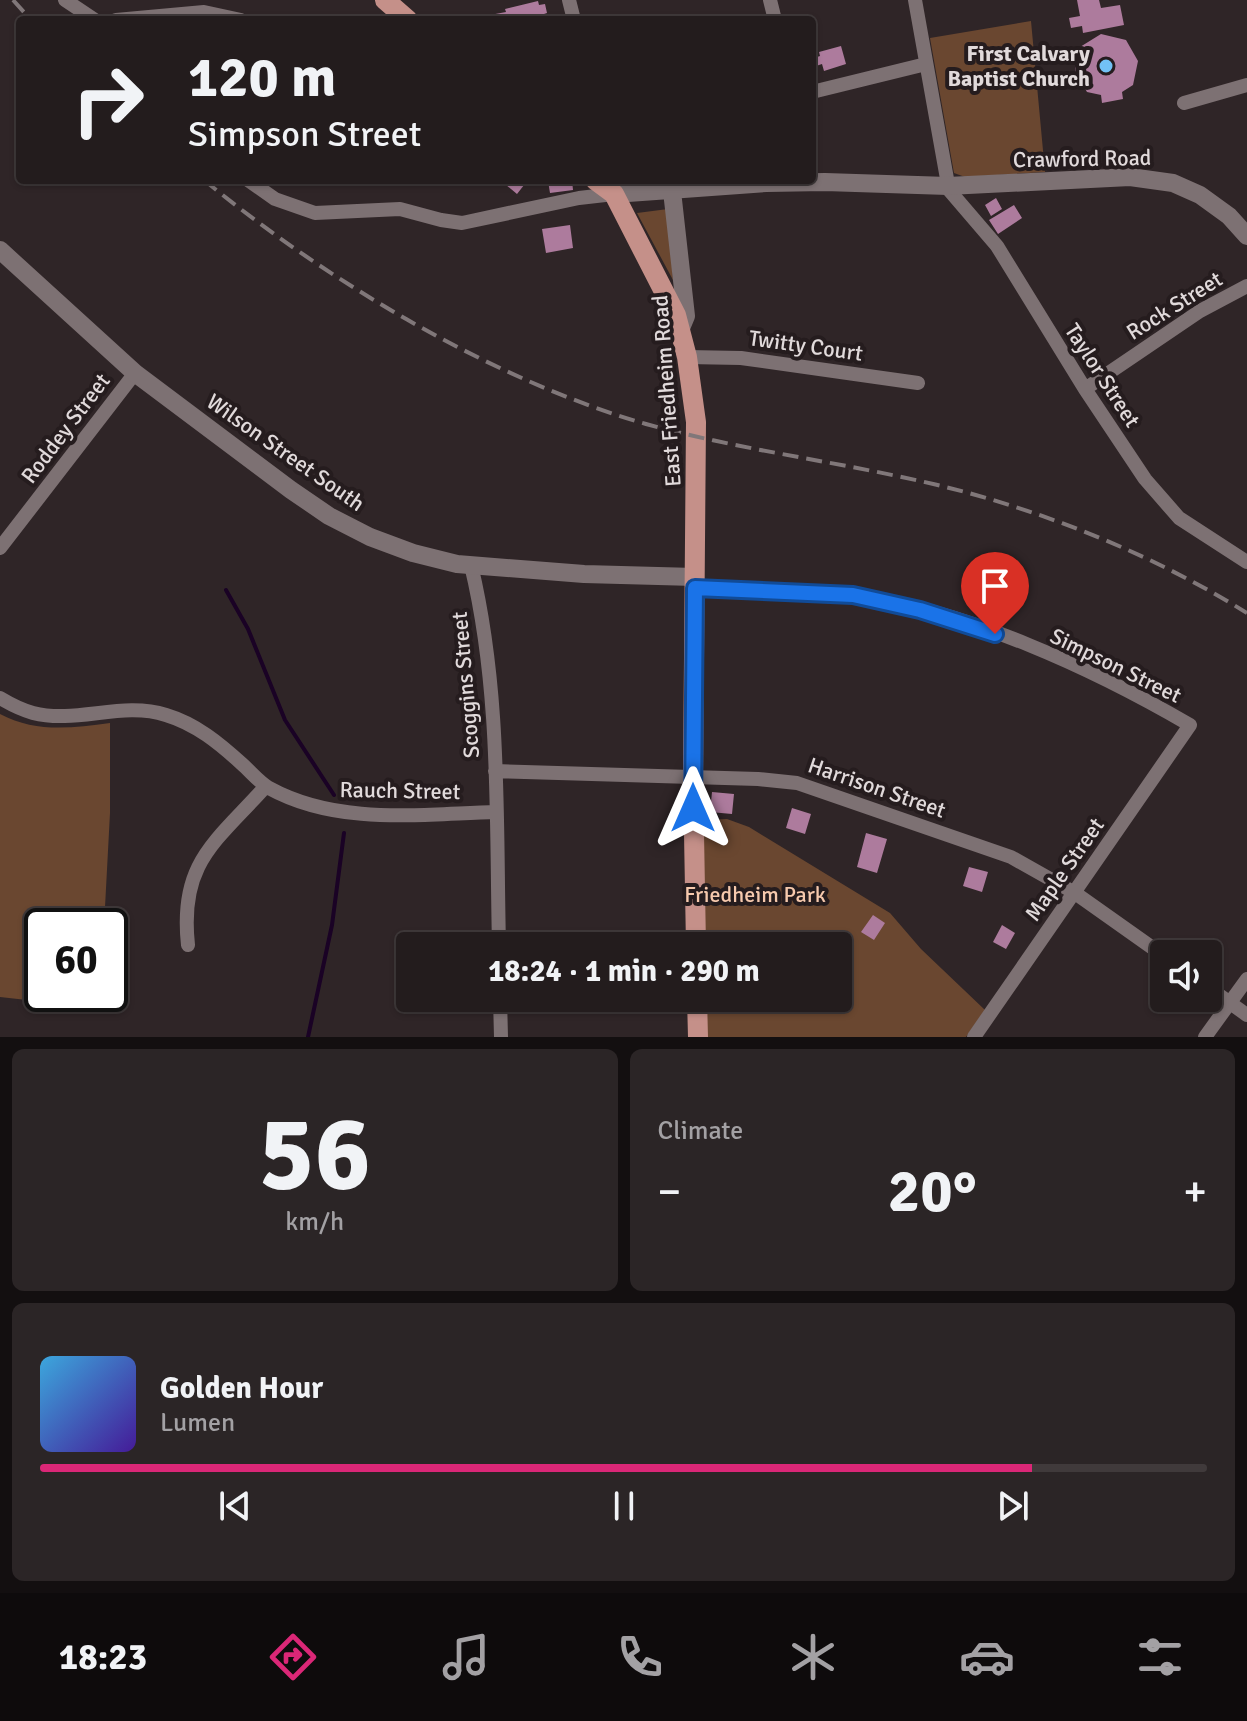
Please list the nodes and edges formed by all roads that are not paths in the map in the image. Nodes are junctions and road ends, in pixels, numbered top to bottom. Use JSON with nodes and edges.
{"nodes":[{"id":1,"x":65,"y":0,"type":"edge"},
{"id":2,"x":385,"y":0,"type":"edge"},
{"id":3,"x":915,"y":0,"type":"edge"},
{"id":4,"x":89,"y":16,"type":"edge"},
{"id":5,"x":160,"y":16,"type":"edge"},
{"id":6,"x":222,"y":16,"type":"edge"},
{"id":7,"x":403,"y":16,"type":"edge"},
{"id":8,"x":926,"y":64,"type":"junction"},
{"id":9,"x":1247,"y":85,"type":"edge"},
{"id":10,"x":816,"y":91,"type":"edge"},
{"id":11,"x":1184,"y":103,"type":"dead end"},
{"id":12,"x":816,"y":183,"type":"edge"},
{"id":13,"x":254,"y":184,"type":"edge"},
{"id":14,"x":791,"y":184,"type":"edge"},
{"id":15,"x":948,"y":186,"type":"junction"},
{"id":16,"x":613,"y":187,"type":"edge"},
{"id":17,"x":672,"y":191,"type":"junction"},
{"id":18,"x":1247,"y":236,"type":"edge"},
{"id":19,"x":0,"y":250,"type":"edge"},
{"id":20,"x":1247,"y":286,"type":"edge"},
{"id":21,"x":681,"y":328,"type":"junction"},
{"id":22,"x":687,"y":357,"type":"junction"},
{"id":23,"x":135,"y":373,"type":"junction"},
{"id":24,"x":918,"y":383,"type":"dead end"},
{"id":25,"x":1085,"y":389,"type":"junction"},
{"id":26,"x":0,"y":548,"type":"edge"},
{"id":27,"x":1247,"y":562,"type":"edge"},
{"id":28,"x":471,"y":565,"type":"junction"},
{"id":29,"x":695,"y":582,"type":"junction"},
{"id":30,"x":0,"y":698,"type":"edge"},
{"id":31,"x":1190,"y":725,"type":"joint"},
{"id":32,"x":495,"y":771,"type":"junction"},
{"id":33,"x":693,"y":777,"type":"junction"},
{"id":34,"x":266,"y":786,"type":"junction"},
{"id":35,"x":496,"y":812,"type":"junction"},
{"id":36,"x":1075,"y":893,"type":"junction"},
{"id":37,"x":499,"y":932,"type":"edge"},
{"id":38,"x":696,"y":932,"type":"edge"},
{"id":39,"x":188,"y":945,"type":"dead end"},
{"id":40,"x":1150,"y":946,"type":"edge"},
{"id":41,"x":1247,"y":979,"type":"edge"},
{"id":42,"x":1222,"y":998,"type":"edge"},
{"id":43,"x":1229,"y":1003,"type":"junction"},
{"id":44,"x":500,"y":1012,"type":"edge"},
{"id":45,"x":697,"y":1012,"type":"edge"},
{"id":46,"x":1247,"y":1015,"type":"edge"},
{"id":47,"x":501,"y":1037,"type":"edge"},
{"id":48,"x":698,"y":1037,"type":"edge"},
{"id":49,"x":974,"y":1037,"type":"edge"},
{"id":50,"x":1205,"y":1037,"type":"edge"}],
"edges":[{"from":1,"to":4,"type":"street"},
{"from":2,"to":7,"type":"main road"},
{"from":3,"to":8,"type":"street"},
{"from":5,"to":6,"type":"street"},
{"from":8,"to":10,"type":"street"},
{"from":8,"to":15,"type":"street"},
{"from":9,"to":11,"type":"street"},
{"from":12,"to":15,"type":"street","name":"Crawford Road"},
{"from":13,"to":16,"type":"street"},
{"from":14,"to":17,"type":"street","name":"Crawford Road"},
{"from":15,"to":18,"type":"street","name":"Crawford Road"},
{"from":15,"to":25,"type":"street","name":"Taylor Street"},
{"from":16,"to":17,"type":"street","name":"Crawford Road"},
{"from":16,"to":21,"type":"main road"},
{"from":17,"to":21,"type":"street","name":"East Friedheim Road"},
{"from":19,"to":23,"type":"street","name":"Wilson Street South"},
{"from":20,"to":25,"type":"street","name":"Rock Street"},
{"from":21,"to":22,"type":"main road","name":"East Friedheim Road"},
{"from":22,"to":24,"type":"street","name":"Twitty Court"},
{"from":22,"to":29,"type":"main road","name":"East Friedheim Road"},
{"from":23,"to":26,"type":"street","name":"Roddey Street"},
{"from":23,"to":28,"type":"street","name":"Wilson Street South"},
{"from":25,"to":27,"type":"street","name":"Taylor Street"},
{"from":28,"to":29,"type":"street","name":"Wilson Street South"},
{"from":28,"to":32,"type":"street","name":"Scoggins Street"},
{"from":29,"to":31,"type":"street","name":"Simpson Street"},
{"from":29,"to":33,"type":"main road","name":"East Friedheim Road"},
{"from":30,"to":34,"type":"street","name":"Rauch Street"},
{"from":31,"to":36,"type":"street","name":"Maple Street"},
{"from":32,"to":33,"type":"street","name":"Harrison Street"},
{"from":32,"to":35,"type":"street","name":"Scoggins Street"},
{"from":33,"to":36,"type":"street","name":"Harrison Street"},
{"from":33,"to":38,"type":"main road","name":"East Friedheim Road"},
{"from":34,"to":35,"type":"street","name":"Rauch Street"},
{"from":34,"to":39,"type":"street"},
{"from":35,"to":37,"type":"street","name":"Scoggins Street"},
{"from":36,"to":40,"type":"street","name":"Harrison Street"},
{"from":36,"to":49,"type":"street","name":"Maple Street"},
{"from":41,"to":43,"type":"street"},
{"from":42,"to":43,"type":"street"},
{"from":43,"to":46,"type":"street"},
{"from":43,"to":50,"type":"street"},
{"from":44,"to":47,"type":"street"},
{"from":45,"to":48,"type":"main road"}]}
